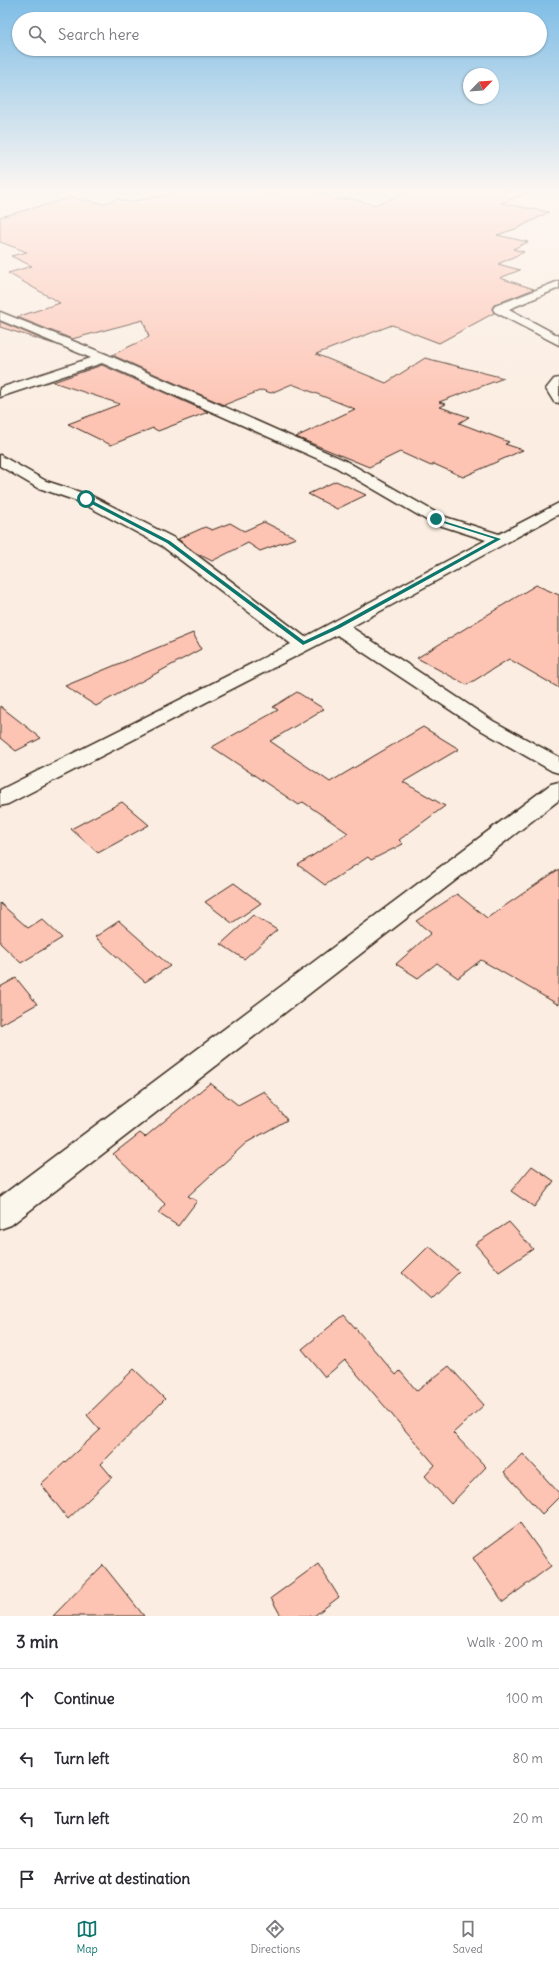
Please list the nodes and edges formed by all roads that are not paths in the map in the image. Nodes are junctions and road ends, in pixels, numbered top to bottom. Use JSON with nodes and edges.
{"nodes":[{"id":1,"x":559,"y":284,"type":"edge"},
{"id":2,"x":0,"y":316,"type":"edge"},
{"id":3,"x":559,"y":341,"type":"edge"},
{"id":4,"x":103,"y":358,"type":"junction"},
{"id":5,"x":559,"y":382,"type":"edge"},
{"id":6,"x":0,"y":393,"type":"edge"},
{"id":7,"x":559,"y":399,"type":"edge"},
{"id":8,"x":0,"y":460,"type":"edge"},
{"id":9,"x":559,"y":508,"type":"edge"},
{"id":10,"x":499,"y":539,"type":"junction"},
{"id":11,"x":338,"y":627,"type":"junction"},
{"id":12,"x":303,"y":644,"type":"junction"},
{"id":13,"x":559,"y":766,"type":"edge"},
{"id":14,"x":559,"y":789,"type":"edge"},
{"id":15,"x":0,"y":799,"type":"edge"},
{"id":16,"x":0,"y":1215,"type":"edge"}],
"edges":[{"from":1,"to":3,"type":"street"},
{"from":2,"to":4,"type":"street"},
{"from":4,"to":6,"type":"street"},
{"from":4,"to":10,"type":"street"},
{"from":5,"to":7,"type":"street"},
{"from":8,"to":12,"type":"street"},
{"from":9,"to":10,"type":"street"},
{"from":10,"to":11,"type":"street"},
{"from":11,"to":12,"type":"street"},
{"from":11,"to":13,"type":"street"},
{"from":12,"to":15,"type":"street"},
{"from":14,"to":16,"type":"street"}]}
